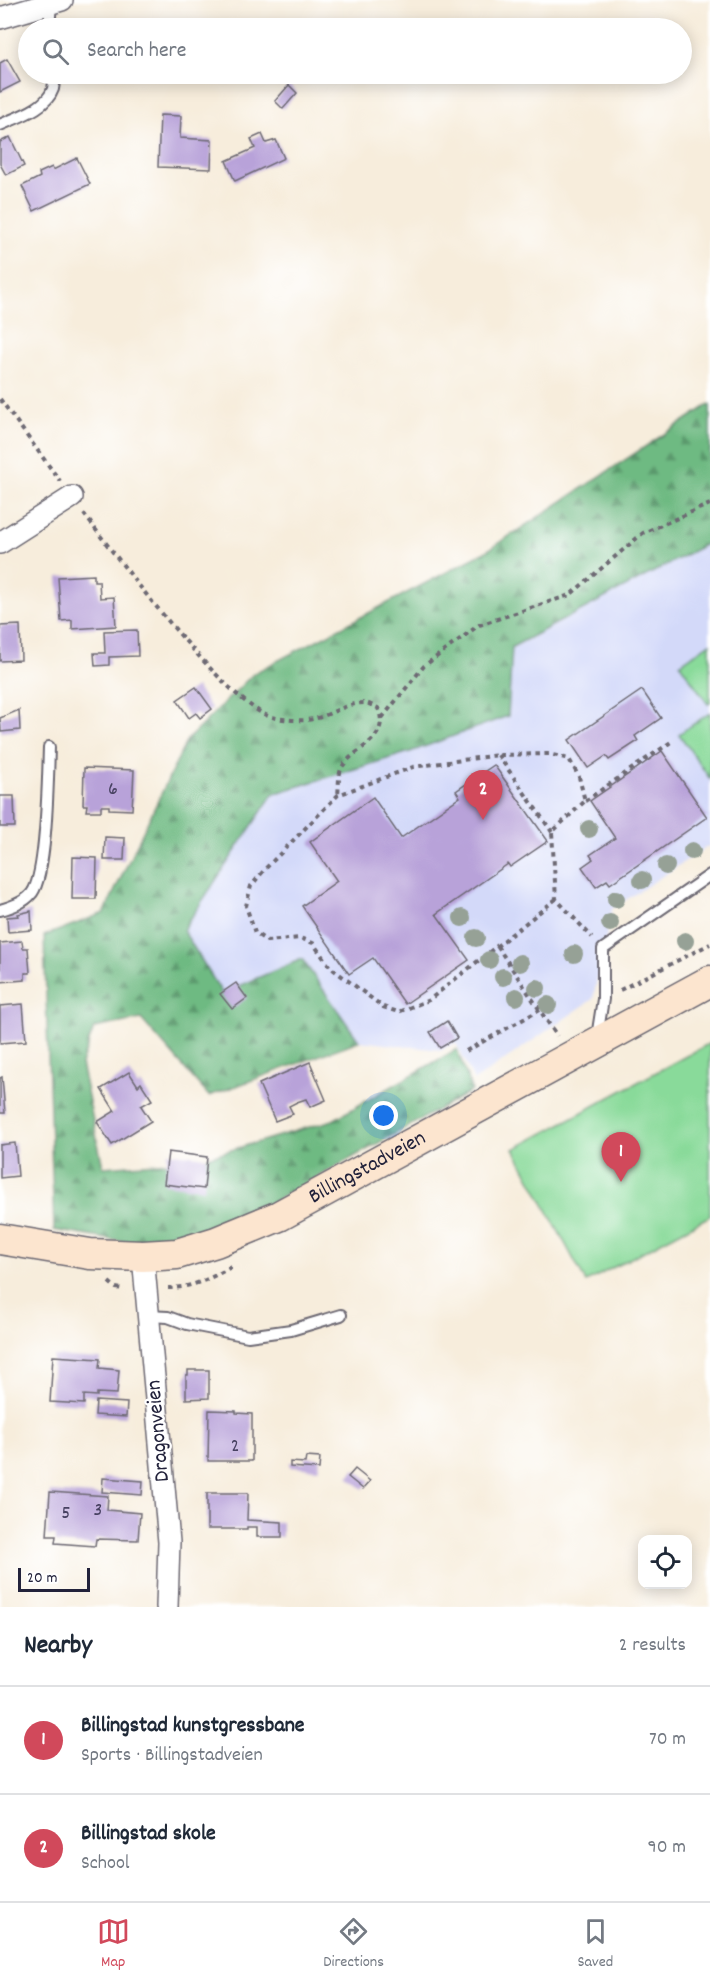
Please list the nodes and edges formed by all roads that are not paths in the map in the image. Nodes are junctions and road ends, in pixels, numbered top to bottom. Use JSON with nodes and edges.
{"nodes":[{"id":1,"x":56,"y":2,"type":"edge"},
{"id":2,"x":0,"y":18,"type":"edge"},
{"id":3,"x":52,"y":18,"type":"edge"},
{"id":4,"x":54,"y":84,"type":"edge"},
{"id":5,"x":0,"y":125,"type":"edge"},
{"id":6,"x":72,"y":497,"type":"road end"},
{"id":7,"x":0,"y":543,"type":"edge"},
{"id":8,"x":49,"y":747,"type":"dead end"},
{"id":9,"x":710,"y":874,"type":"edge"},
{"id":10,"x":0,"y":910,"type":"edge"},
{"id":11,"x":710,"y":981,"type":"edge"},
{"id":12,"x":596,"y":1042,"type":"junction"},
{"id":13,"x":0,"y":1239,"type":"edge"},
{"id":14,"x":143,"y":1256,"type":"junction"},
{"id":15,"x":341,"y":1315,"type":"dead end"},
{"id":16,"x":148,"y":1316,"type":"junction"},
{"id":17,"x":167,"y":1607,"type":"edge"}],
"edges":[{"from":1,"to":2,"type":"street"},
{"from":1,"to":3,"type":"lane"},
{"from":4,"to":5,"type":"lane"},
{"from":6,"to":7,"type":"street"},
{"from":8,"to":10,"type":"lane"},
{"from":9,"to":12,"type":"lane"},
{"from":11,"to":12,"type":"main road","name":"Billingstadveien"},
{"from":12,"to":14,"type":"main road","name":"Billingstadveien"},
{"from":13,"to":14,"type":"main road","name":"Billingstadveien"},
{"from":14,"to":16,"type":"street","name":"Dragonveien"},
{"from":15,"to":16,"type":"lane"},
{"from":16,"to":17,"type":"street","name":"Dragonveien"}]}
